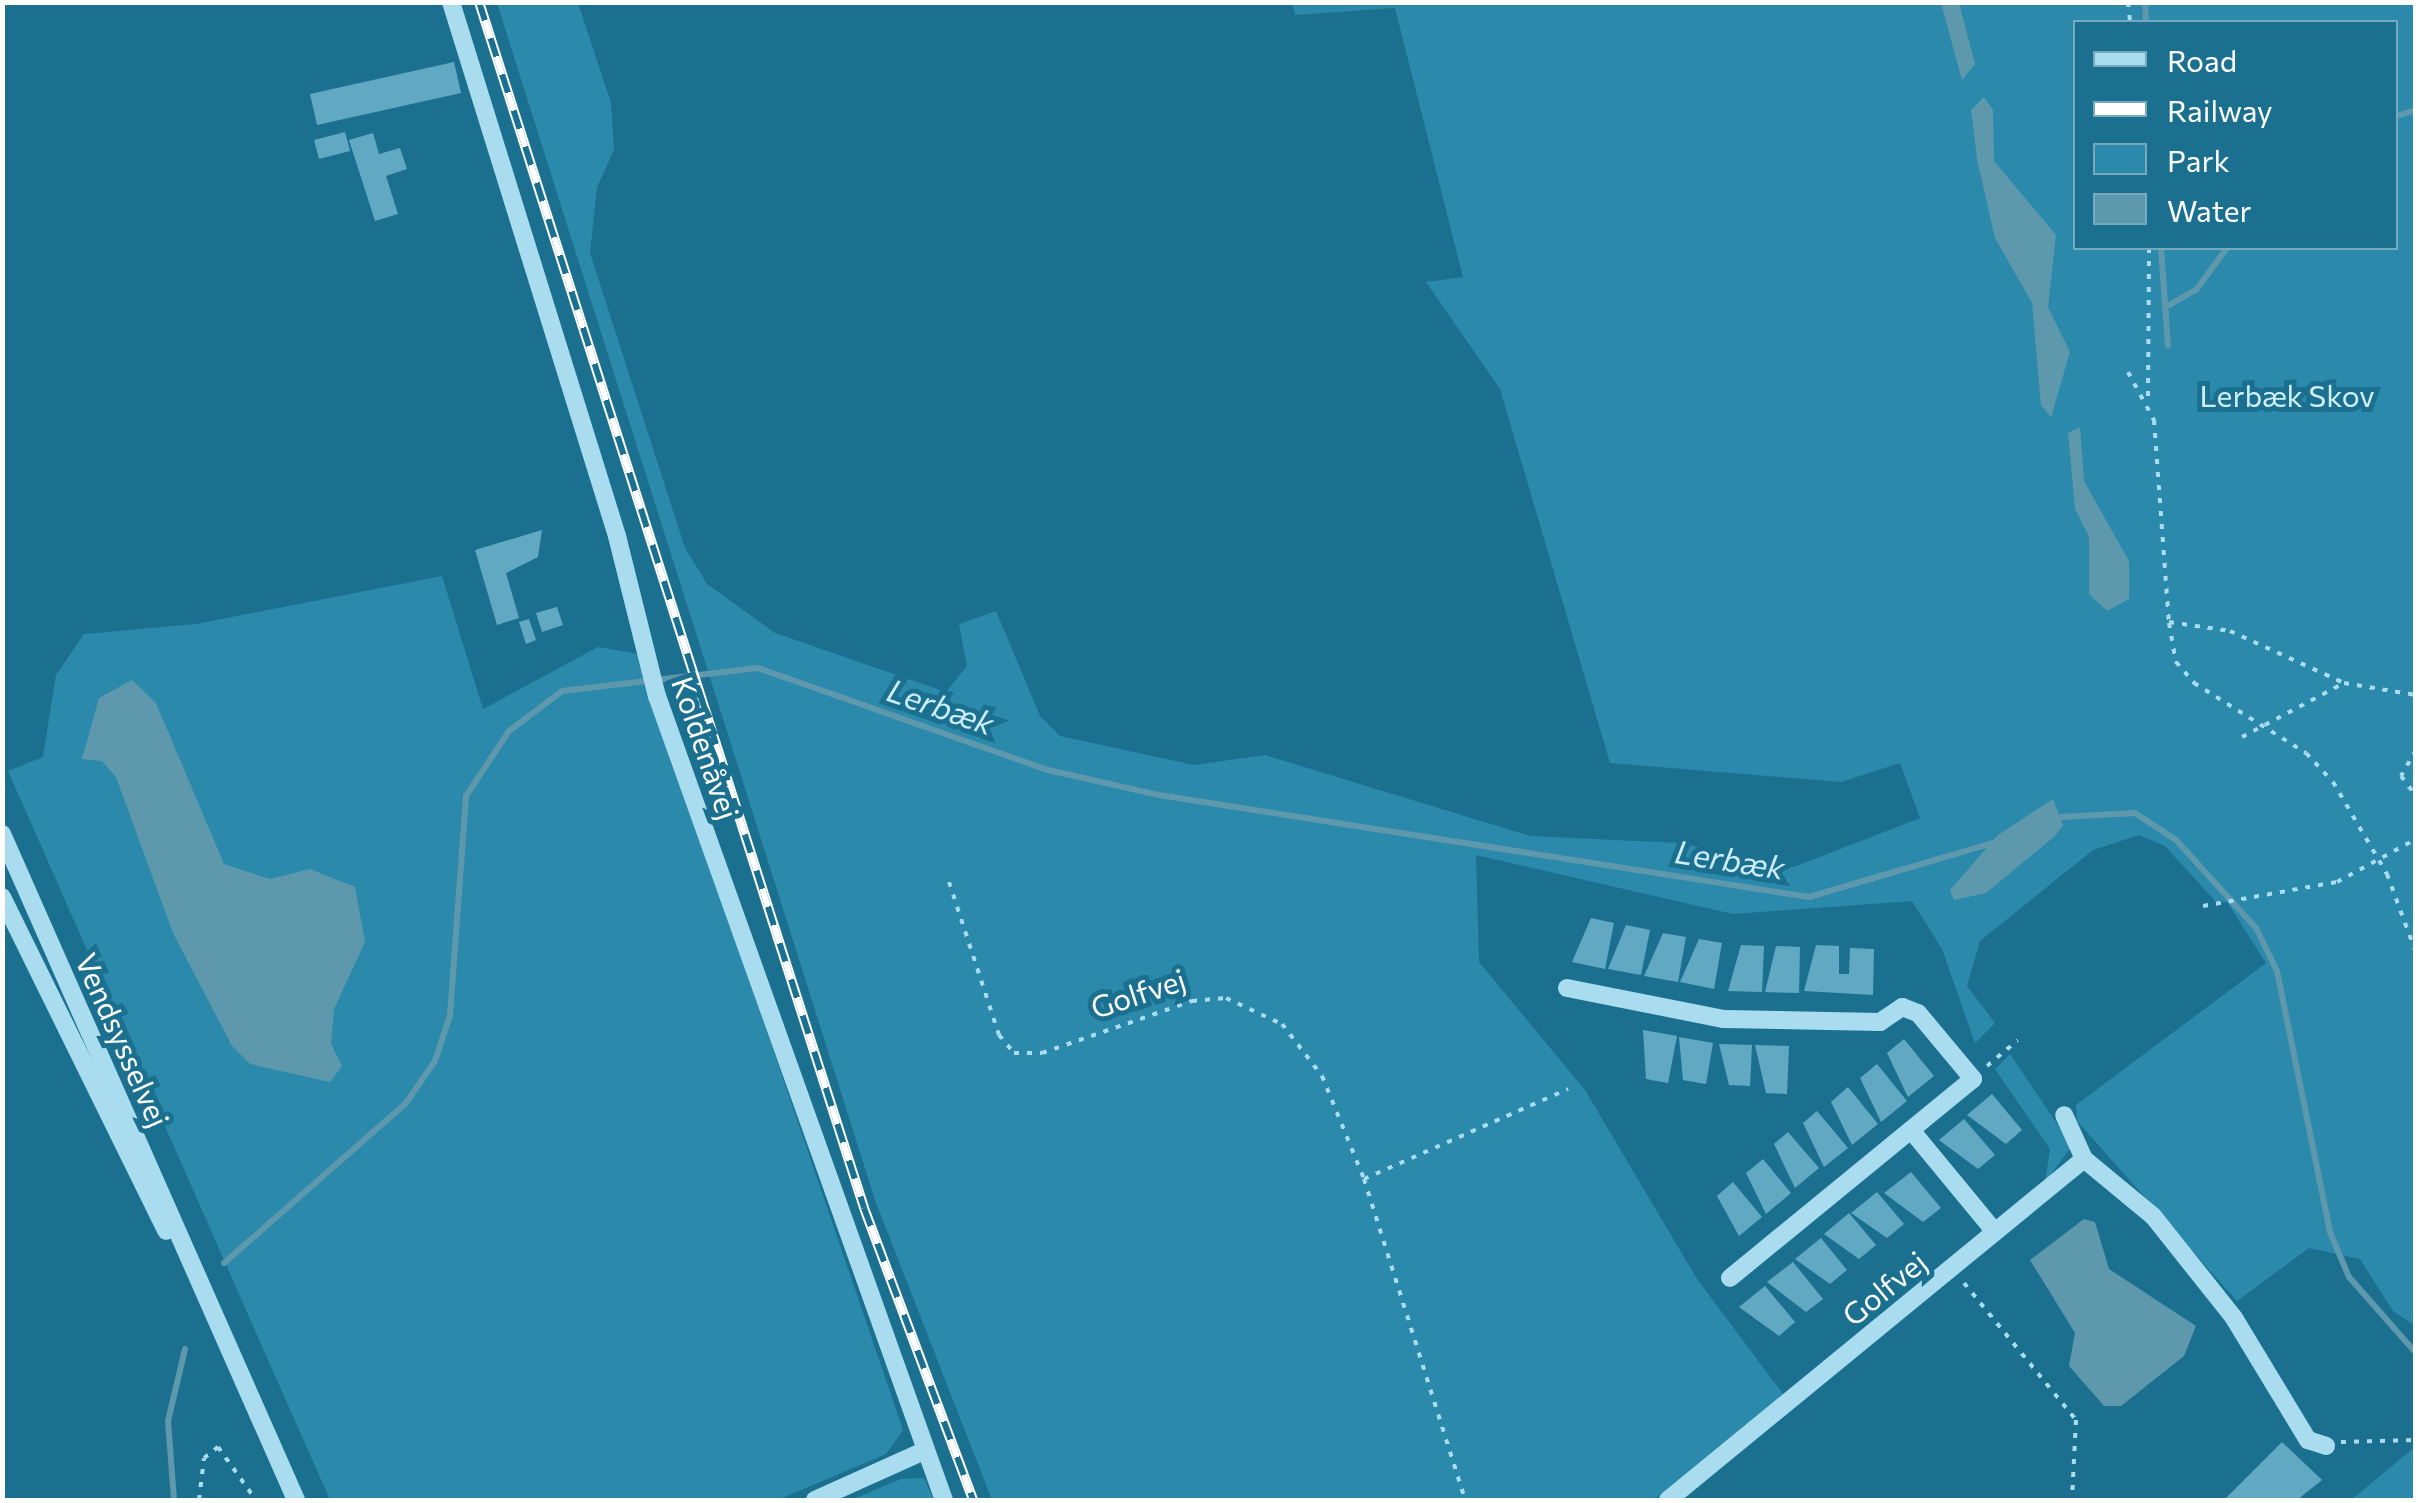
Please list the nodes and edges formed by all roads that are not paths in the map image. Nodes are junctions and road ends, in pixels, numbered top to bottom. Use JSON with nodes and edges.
{"nodes":[{"id":1,"x":451,"y":2,"type":"edge"},
{"id":2,"x":2,"y":834,"type":"edge"},
{"id":3,"x":2,"y":897,"type":"edge"},
{"id":4,"x":1567,"y":988,"type":"dead end"},
{"id":5,"x":2064,"y":1115,"type":"dead end"},
{"id":6,"x":1911,"y":1130,"type":"junction"},
{"id":7,"x":2084,"y":1159,"type":"junction"},
{"id":8,"x":1995,"y":1232,"type":"junction"},
{"id":9,"x":189,"y":1270,"type":"junction"},
{"id":10,"x":1730,"y":1278,"type":"dead end"},
{"id":11,"x":2326,"y":1446,"type":"road end"},
{"id":12,"x":922,"y":1452,"type":"junction"},
{"id":13,"x":296,"y":1500,"type":"edge"},
{"id":14,"x":815,"y":1500,"type":"edge"},
{"id":15,"x":944,"y":1500,"type":"edge"},
{"id":16,"x":1668,"y":1500,"type":"edge"}],
"edges":[{"from":1,"to":12,"type":"street","name":"Koldenåvej"},
{"from":2,"to":9,"type":"street","name":"Vendsysselvej"},
{"from":3,"to":9,"type":"street","name":"Vendsysselvej"},
{"from":4,"to":6,"type":"street"},
{"from":5,"to":7,"type":"street"},
{"from":6,"to":8,"type":"street"},
{"from":6,"to":10,"type":"street"},
{"from":7,"to":8,"type":"street","name":"Golfvej"},
{"from":7,"to":11,"type":"street"},
{"from":8,"to":16,"type":"street","name":"Golfvej"},
{"from":9,"to":13,"type":"street","name":"Vendsysselvej"},
{"from":12,"to":14,"type":"street"},
{"from":12,"to":15,"type":"street","name":"Koldenåvej"}]}
